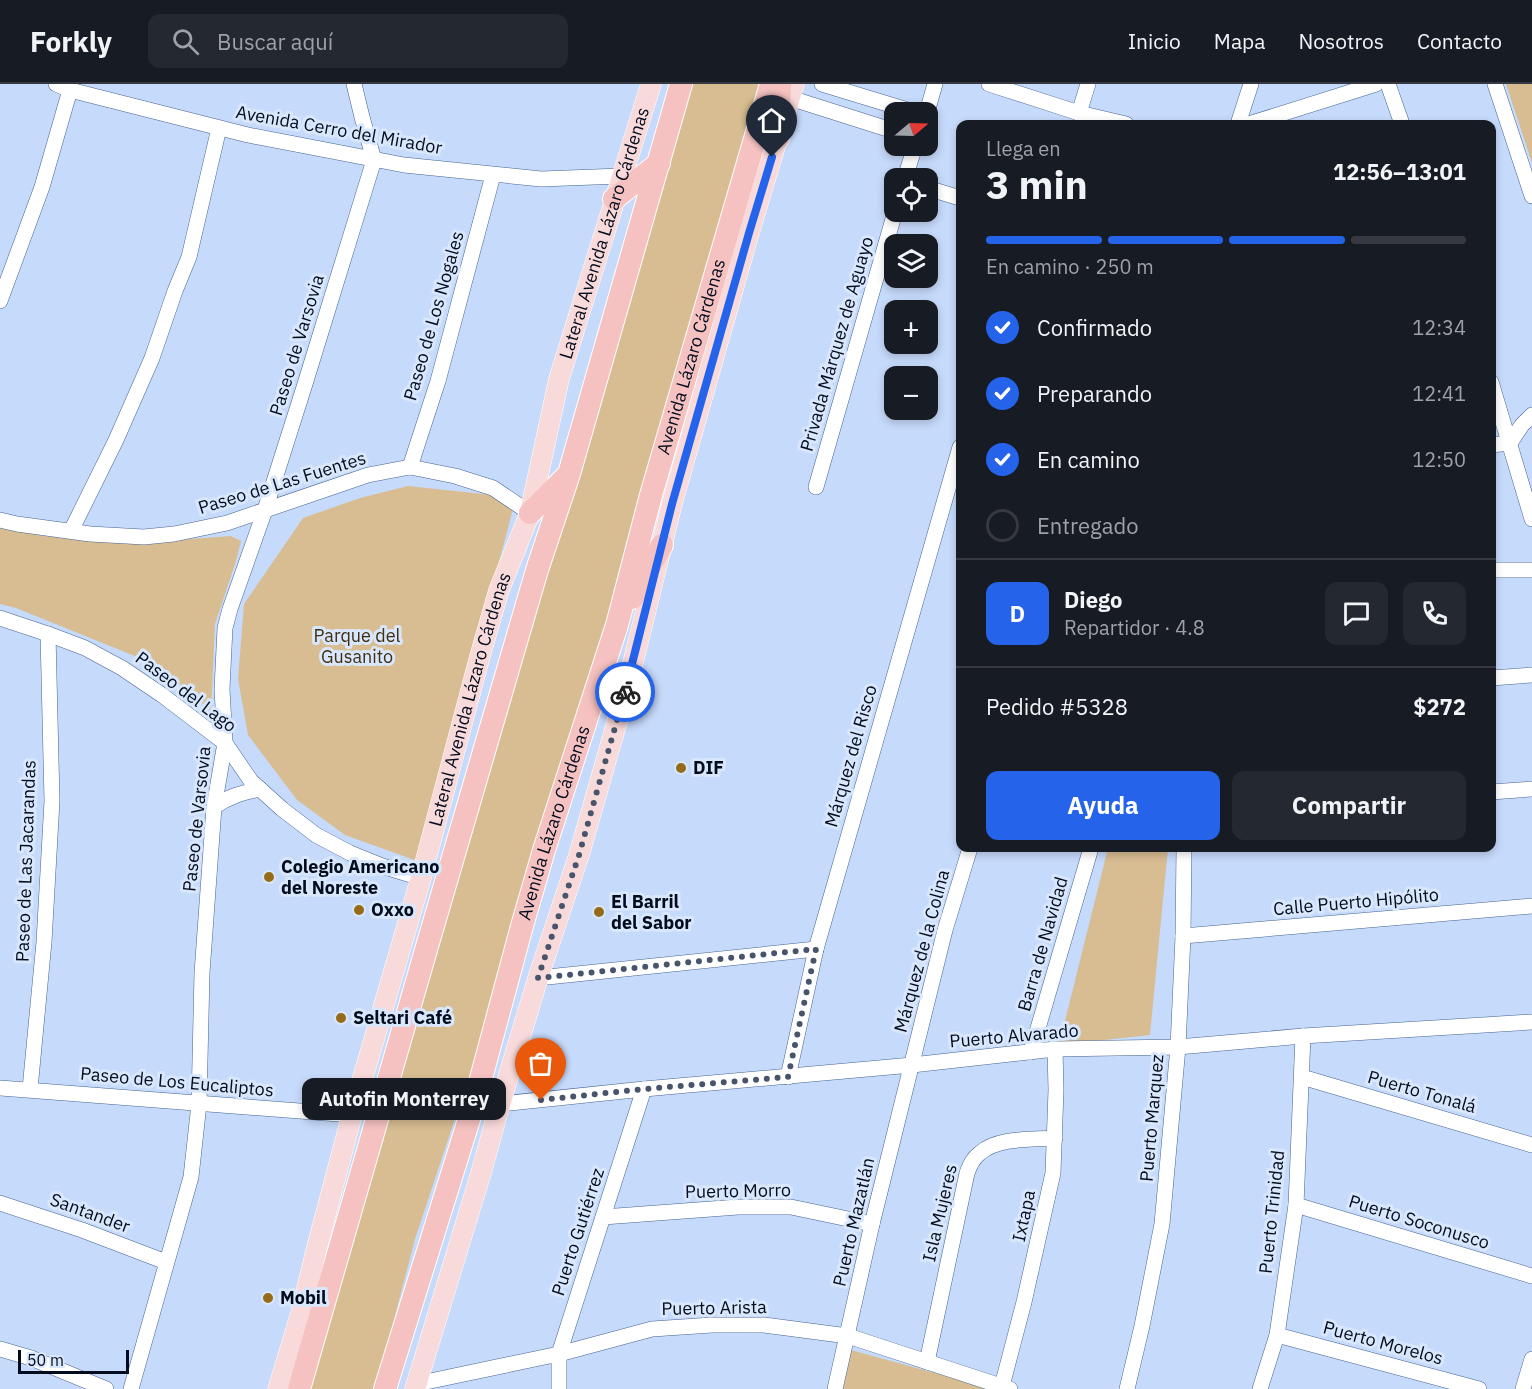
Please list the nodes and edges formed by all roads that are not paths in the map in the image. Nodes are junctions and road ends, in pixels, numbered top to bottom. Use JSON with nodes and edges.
{"nodes":[{"id":1,"x":354,"y":84,"type":"edge"},
{"id":2,"x":651,"y":84,"type":"edge"},
{"id":3,"x":681,"y":84,"type":"edge"},
{"id":4,"x":771,"y":84,"type":"edge"},
{"id":5,"x":822,"y":84,"type":"edge"},
{"id":6,"x":935,"y":84,"type":"edge"},
{"id":7,"x":989,"y":84,"type":"edge"},
{"id":8,"x":1088,"y":84,"type":"edge"},
{"id":9,"x":1251,"y":84,"type":"edge"},
{"id":10,"x":1376,"y":84,"type":"edge"},
{"id":11,"x":1388,"y":84,"type":"edge"},
{"id":12,"x":1495,"y":84,"type":"edge"},
{"id":13,"x":63,"y":87,"type":"edge"},
{"id":14,"x":788,"y":89,"type":"edge"},
{"id":15,"x":930,"y":102,"type":"edge"},
{"id":16,"x":884,"y":103,"type":"edge"},
{"id":17,"x":1079,"y":113,"type":"junction"},
{"id":18,"x":1109,"y":120,"type":"edge"},
{"id":19,"x":1239,"y":120,"type":"edge"},
{"id":20,"x":1263,"y":120,"type":"edge"},
{"id":21,"x":1401,"y":120,"type":"edge"},
{"id":22,"x":1498,"y":122,"type":"edge"},
{"id":23,"x":884,"y":127,"type":"edge"},
{"id":24,"x":219,"y":128,"type":"junction"},
{"id":25,"x":778,"y":138,"type":"joint"},
{"id":26,"x":374,"y":160,"type":"junction"},
{"id":27,"x":658,"y":163,"type":"junction"},
{"id":28,"x":493,"y":175,"type":"junction"},
{"id":29,"x":621,"y":176,"type":"junction"},
{"id":30,"x":938,"y":191,"type":"edge"},
{"id":31,"x":1532,"y":196,"type":"edge"},
{"id":32,"x":956,"y":197,"type":"edge"},
{"id":33,"x":614,"y":199,"type":"junction"},
{"id":34,"x":893,"y":222,"type":"edge"},
{"id":35,"x":0,"y":301,"type":"edge"},
{"id":36,"x":1496,"y":398,"type":"edge"},
{"id":37,"x":1532,"y":415,"type":"edge"},
{"id":38,"x":1510,"y":443,"type":"junction"},
{"id":39,"x":1496,"y":444,"type":"edge"},
{"id":40,"x":956,"y":461,"type":"edge"},
{"id":41,"x":410,"y":467,"type":"junction"},
{"id":42,"x":569,"y":474,"type":"junction"},
{"id":43,"x":816,"y":487,"type":"dead end"},
{"id":44,"x":265,"y":510,"type":"junction"},
{"id":45,"x":530,"y":513,"type":"junction"},
{"id":46,"x":1532,"y":519,"type":"edge"},
{"id":47,"x":0,"y":520,"type":"edge"},
{"id":48,"x":71,"y":531,"type":"junction"},
{"id":49,"x":662,"y":545,"type":"junction"},
{"id":50,"x":1496,"y":570,"type":"edge"},
{"id":51,"x":1532,"y":570,"type":"edge"},
{"id":52,"x":0,"y":618,"type":"edge"},
{"id":53,"x":617,"y":625,"type":"junction"},
{"id":54,"x":48,"y":634,"type":"junction"},
{"id":55,"x":1532,"y":675,"type":"edge"},
{"id":56,"x":1496,"y":678,"type":"edge"},
{"id":57,"x":225,"y":743,"type":"junction"},
{"id":58,"x":260,"y":789,"type":"junction"},
{"id":59,"x":1532,"y":789,"type":"edge"},
{"id":60,"x":1496,"y":792,"type":"edge"},
{"id":61,"x":214,"y":807,"type":"junction"},
{"id":62,"x":969,"y":852,"type":"edge"},
{"id":63,"x":1090,"y":852,"type":"edge"},
{"id":64,"x":1184,"y":852,"type":"edge"},
{"id":65,"x":421,"y":878,"type":"junction"},
{"id":66,"x":1532,"y":906,"type":"edge"},
{"id":67,"x":1183,"y":936,"type":"junction"},
{"id":68,"x":816,"y":949,"type":"junction"},
{"id":69,"x":538,"y":978,"type":"junction"},
{"id":70,"x":1532,"y":1022,"type":"edge"},
{"id":71,"x":1303,"y":1036,"type":"junction"},
{"id":72,"x":1178,"y":1047,"type":"junction"},
{"id":73,"x":1055,"y":1049,"type":"junction"},
{"id":74,"x":1031,"y":1052,"type":"junction"},
{"id":75,"x":912,"y":1065,"type":"junction"},
{"id":76,"x":788,"y":1077,"type":"junction"},
{"id":77,"x":1302,"y":1077,"type":"junction"},
{"id":78,"x":0,"y":1088,"type":"edge"},
{"id":79,"x":30,"y":1089,"type":"junction"},
{"id":80,"x":644,"y":1089,"type":"junction"},
{"id":81,"x":199,"y":1104,"type":"junction"},
{"id":82,"x":500,"y":1104,"type":"junction"},
{"id":83,"x":352,"y":1115,"type":"junction"},
{"id":84,"x":1055,"y":1138,"type":"junction"},
{"id":85,"x":1532,"y":1145,"type":"edge"},
{"id":86,"x":0,"y":1203,"type":"edge"},
{"id":87,"x":1296,"y":1205,"type":"junction"},
{"id":88,"x":603,"y":1216,"type":"junction"},
{"id":89,"x":872,"y":1224,"type":"junction"},
{"id":90,"x":166,"y":1262,"type":"junction"},
{"id":91,"x":1532,"y":1276,"type":"edge"},
{"id":92,"x":1277,"y":1335,"type":"junction"},
{"id":93,"x":848,"y":1336,"type":"junction"},
{"id":94,"x":0,"y":1349,"type":"edge"},
{"id":95,"x":559,"y":1354,"type":"junction"},
{"id":96,"x":1532,"y":1359,"type":"edge"},
{"id":97,"x":927,"y":1362,"type":"junction"},
{"id":98,"x":416,"y":1386,"type":"edge"},
{"id":99,"x":284,"y":1387,"type":"edge"},
{"id":100,"x":1006,"y":1388,"type":"edge"},
{"id":101,"x":106,"y":1389,"type":"edge"},
{"id":102,"x":131,"y":1389,"type":"edge"},
{"id":103,"x":385,"y":1389,"type":"edge"},
{"id":104,"x":559,"y":1389,"type":"edge"},
{"id":105,"x":836,"y":1389,"type":"edge"},
{"id":106,"x":1127,"y":1389,"type":"edge"},
{"id":107,"x":1260,"y":1389,"type":"edge"},
{"id":108,"x":1479,"y":1389,"type":"edge"},
{"id":109,"x":1523,"y":1389,"type":"edge"}],
"edges":[{"from":1,"to":26,"type":"street"},
{"from":2,"to":29,"type":"main road","name":"Lateral Avenida Lázaro Cárdenas"},
{"from":3,"to":27,"type":"highway"},
{"from":4,"to":53,"type":"highway","name":"Avenida Lázaro Cárdenas"},
{"from":5,"to":16,"type":"street"},
{"from":6,"to":15,"type":"street"},
{"from":7,"to":17,"type":"street"},
{"from":8,"to":17,"type":"street"},
{"from":9,"to":19,"type":"street"},
{"from":10,"to":20,"type":"street"},
{"from":11,"to":21,"type":"street"},
{"from":12,"to":22,"type":"street"},
{"from":13,"to":24,"type":"street","name":"Avenida Cerro del Mirador"},
{"from":13,"to":35,"type":"street"},
{"from":14,"to":23,"type":"street"},
{"from":14,"to":25,"type":"highway"},
{"from":17,"to":18,"type":"street"},
{"from":22,"to":31,"type":"street"},
{"from":24,"to":26,"type":"street","name":"Avenida Cerro del Mirador"},
{"from":24,"to":48,"type":"street"},
{"from":25,"to":49,"type":"main road"},
{"from":26,"to":28,"type":"street","name":"Avenida Cerro del Mirador"},
{"from":26,"to":44,"type":"street","name":"Paseo de Varsovia"},
{"from":27,"to":33,"type":"highway"},
{"from":27,"to":42,"type":"highway"},
{"from":28,"to":29,"type":"street","name":"Avenida Cerro del Mirador"},
{"from":28,"to":41,"type":"street","name":"Paseo de Los Nogales"},
{"from":29,"to":33,"type":"main road","name":"Lateral Avenida Lázaro Cárdenas"},
{"from":30,"to":32,"type":"street"},
{"from":33,"to":45,"type":"main road","name":"Lateral Avenida Lázaro Cárdenas"},
{"from":34,"to":43,"type":"street","name":"Privada Márquez de Aguayo"},
{"from":36,"to":38,"type":"street"},
{"from":37,"to":38,"type":"street"},
{"from":38,"to":39,"type":"street"},
{"from":38,"to":46,"type":"street"},
{"from":40,"to":68,"type":"street","name":"Márquez del Risco"},
{"from":41,"to":44,"type":"street","name":"Paseo de Las Fuentes"},
{"from":41,"to":45,"type":"street","name":"Paseo de Las Fuentes"},
{"from":42,"to":45,"type":"highway"},
{"from":42,"to":99,"type":"highway"},
{"from":44,"to":48,"type":"street","name":"Paseo de Las Fuentes"},
{"from":44,"to":57,"type":"street","name":"Paseo de Varsovia"},
{"from":45,"to":65,"type":"main road","name":"Lateral Avenida Lázaro Cárdenas"},
{"from":47,"to":48,"type":"street","name":"Paseo de Las Fuentes"},
{"from":49,"to":53,"type":"highway"},
{"from":49,"to":69,"type":"main road"},
{"from":50,"to":51,"type":"street"},
{"from":52,"to":54,"type":"street","name":"Paseo del Lago"},
{"from":53,"to":103,"type":"highway","name":"Avenida Lázaro Cárdenas"},
{"from":54,"to":57,"type":"street","name":"Paseo del Lago"},
{"from":54,"to":79,"type":"street","name":"Paseo de Las Jacarandas"},
{"from":55,"to":56,"type":"street"},
{"from":57,"to":58,"type":"street","name":"Paseo del Lago"},
{"from":57,"to":61,"type":"street","name":"Paseo de Varsovia"},
{"from":58,"to":61,"type":"street"},
{"from":58,"to":65,"type":"street","name":"Paseo del Lago"},
{"from":59,"to":60,"type":"street"},
{"from":61,"to":81,"type":"street","name":"Paseo de Varsovia"},
{"from":62,"to":75,"type":"street","name":"Márquez de la Colina"},
{"from":63,"to":74,"type":"street","name":"Barra de Navidad"},
{"from":64,"to":67,"type":"street","name":"Puerto Marquez"},
{"from":65,"to":83,"type":"main road","name":"Lateral Avenida Lázaro Cárdenas"},
{"from":66,"to":67,"type":"street","name":"Calle Puerto Hipólito"},
{"from":67,"to":72,"type":"street","name":"Puerto Marquez"},
{"from":68,"to":69,"type":"street"},
{"from":68,"to":76,"type":"street","name":"Márquez del Risco"},
{"from":69,"to":82,"type":"main road"},
{"from":70,"to":71,"type":"street","name":"Puerto Alvarado"},
{"from":71,"to":72,"type":"street","name":"Puerto Alvarado"},
{"from":71,"to":77,"type":"street","name":"Puerto Trinidad"},
{"from":72,"to":73,"type":"street","name":"Puerto Alvarado"},
{"from":72,"to":106,"type":"street","name":"Puerto Marquez"},
{"from":73,"to":74,"type":"street","name":"Puerto Alvarado"},
{"from":73,"to":84,"type":"street","name":"Ixtapa"},
{"from":74,"to":75,"type":"street","name":"Puerto Alvarado"},
{"from":75,"to":76,"type":"street","name":"Puerto Alvarado"},
{"from":75,"to":89,"type":"street","name":"Puerto Mazatlán"},
{"from":76,"to":80,"type":"street","name":"Puerto Alvarado"},
{"from":77,"to":85,"type":"street","name":"Puerto Tonalá"},
{"from":77,"to":87,"type":"street","name":"Puerto Trinidad"},
{"from":78,"to":79,"type":"street","name":"Paseo de Los Eucaliptos"},
{"from":79,"to":81,"type":"street","name":"Paseo de Los Eucaliptos"},
{"from":80,"to":82,"type":"street","name":"Puerto Alvarado"},
{"from":80,"to":88,"type":"street","name":"Puerto Gutiérrez"},
{"from":81,"to":83,"type":"street","name":"Paseo de Los Eucaliptos"},
{"from":81,"to":90,"type":"street","name":"Paseo de Varsovia"},
{"from":82,"to":98,"type":"main road"},
{"from":83,"to":99,"type":"main road","name":"Lateral Avenida Lázaro Cárdenas"},
{"from":84,"to":97,"type":"street","name":"Isla Mujeres"},
{"from":84,"to":100,"type":"street","name":"Ixtapa"},
{"from":86,"to":90,"type":"street","name":"Santander"},
{"from":87,"to":91,"type":"street","name":"Puerto Soconusco"},
{"from":87,"to":92,"type":"street","name":"Puerto Trinidad"},
{"from":88,"to":89,"type":"street","name":"Puerto Morro"},
{"from":88,"to":95,"type":"street","name":"Puerto Gutiérrez"},
{"from":89,"to":93,"type":"street","name":"Puerto Mazatlán"},
{"from":90,"to":102,"type":"street","name":"Paseo de Varsovia"},
{"from":92,"to":107,"type":"street","name":"Puerto Trinidad"},
{"from":92,"to":108,"type":"street","name":"Puerto Morelos"},
{"from":93,"to":95,"type":"street","name":"Puerto Arista"},
{"from":93,"to":97,"type":"street","name":"Puerto Arista"},
{"from":93,"to":105,"type":"street","name":"Puerto Mazatlán"},
{"from":94,"to":101,"type":"street"},
{"from":95,"to":98,"type":"street","name":"Puerto Arista"},
{"from":95,"to":104,"type":"street","name":"Puerto Gutiérrez"},
{"from":96,"to":109,"type":"street"},
{"from":97,"to":100,"type":"street","name":"Puerto Arista"}]}
